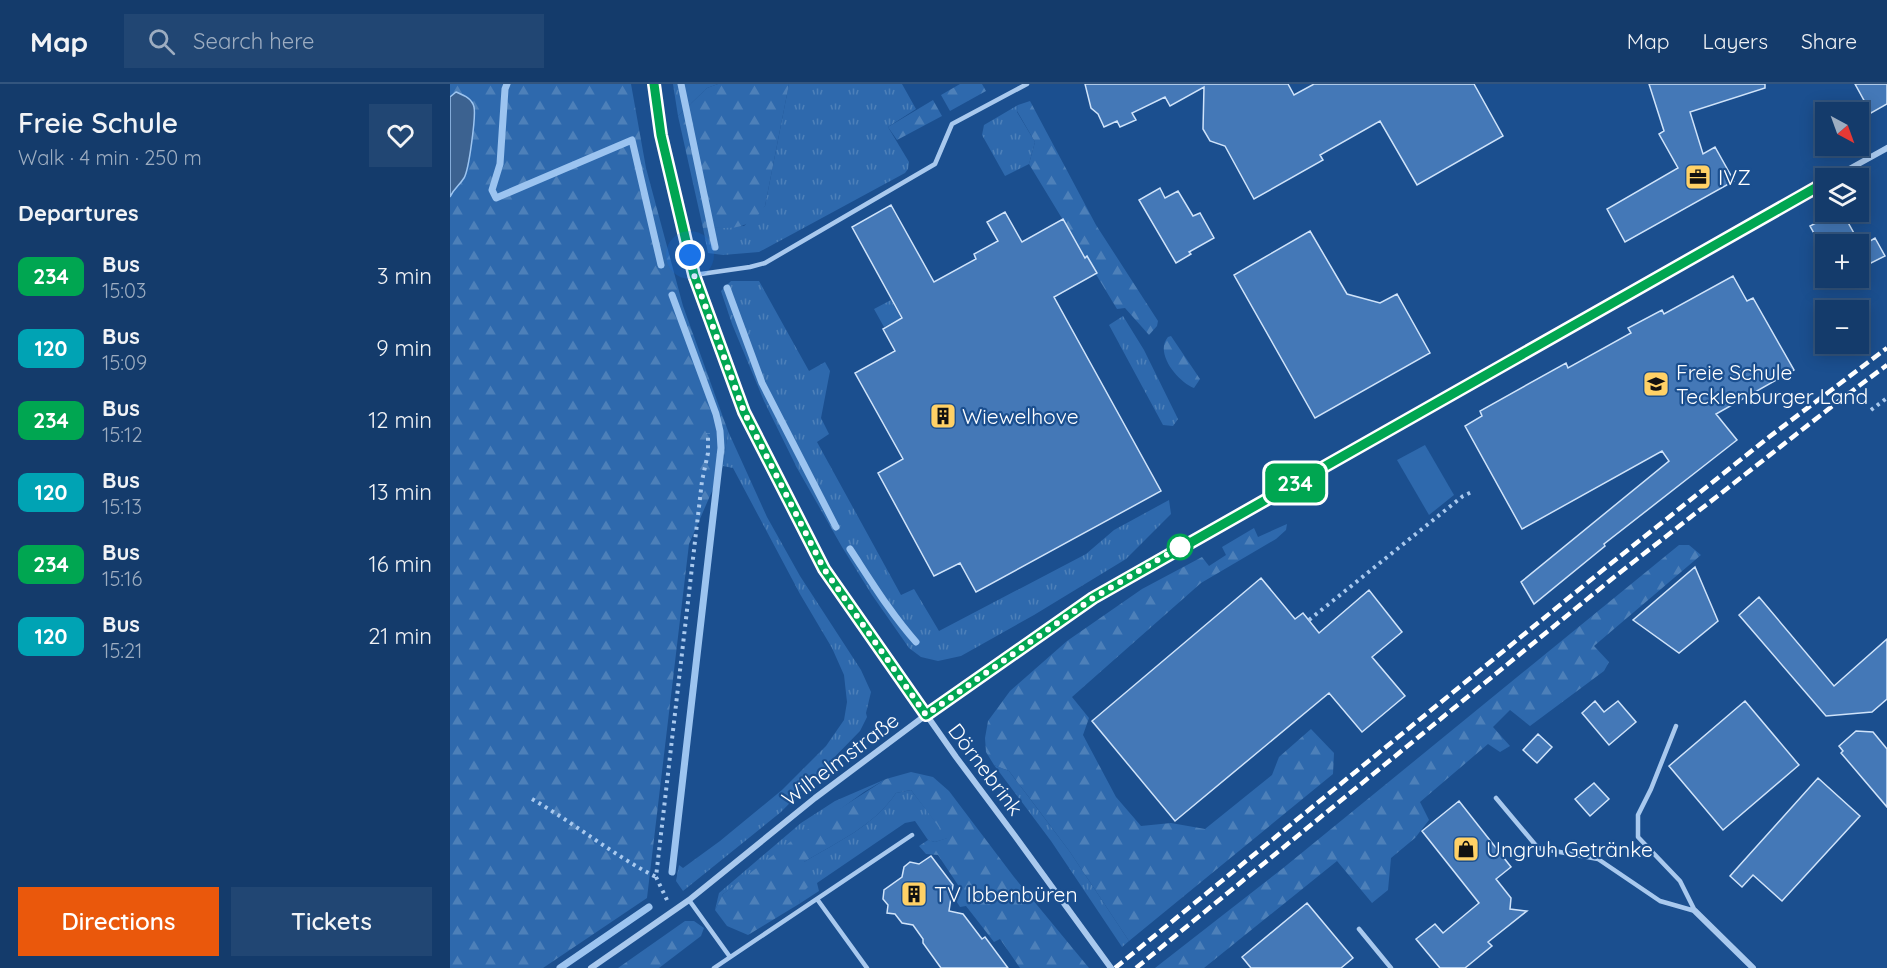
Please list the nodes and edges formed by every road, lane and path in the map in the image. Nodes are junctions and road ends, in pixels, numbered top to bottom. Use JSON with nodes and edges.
{"nodes":[{"id":1,"x":654,"y":84,"type":"edge"},
{"id":2,"x":1027,"y":84,"type":"edge"},
{"id":3,"x":1887,"y":148,"type":"edge"},
{"id":4,"x":1851,"y":168,"type":"edge"},
{"id":5,"x":1815,"y":188,"type":"edge"},
{"id":6,"x":694,"y":275,"type":"junction"},
{"id":7,"x":1887,"y":398,"type":"edge"},
{"id":8,"x":1871,"y":410,"type":"dead end"},
{"id":9,"x":708,"y":433,"type":"dead end"},
{"id":10,"x":1474,"y":491,"type":"dead end"},
{"id":11,"x":1309,"y":620,"type":"dead end"},
{"id":12,"x":926,"y":715,"type":"junction"},
{"id":13,"x":1676,"y":726,"type":"dead end"},
{"id":14,"x":1496,"y":798,"type":"dead end"},
{"id":15,"x":532,"y":799,"type":"dead end"},
{"id":16,"x":912,"y":835,"type":"dead end"},
{"id":17,"x":656,"y":878,"type":"junction"},
{"id":18,"x":817,"y":898,"type":"junction"},
{"id":19,"x":689,"y":900,"type":"junction"},
{"id":20,"x":674,"y":911,"type":"junction"},
{"id":21,"x":1695,"y":911,"type":"junction"},
{"id":22,"x":1359,"y":929,"type":"dead end"},
{"id":23,"x":730,"y":957,"type":"junction"},
{"id":24,"x":591,"y":968,"type":"edge"},
{"id":25,"x":714,"y":968,"type":"edge"},
{"id":26,"x":867,"y":968,"type":"edge"},
{"id":27,"x":1111,"y":968,"type":"edge"},
{"id":28,"x":1391,"y":968,"type":"edge"},
{"id":29,"x":1753,"y":968,"type":"edge"}],
"edges":[{"from":1,"to":6,"type":"street","name":"Dörnebrink"},
{"from":2,"to":6,"type":"lane"},
{"from":3,"to":4,"type":"street"},
{"from":5,"to":12,"type":"street","name":"Wilhelmstraße"},
{"from":6,"to":12,"type":"street","name":"Dörnebrink"},
{"from":7,"to":8,"type":"path"},
{"from":9,"to":17,"type":"path"},
{"from":10,"to":11,"type":"path"},
{"from":12,"to":19,"type":"street","name":"Wilhelmstraße"},
{"from":12,"to":27,"type":"street","name":"Dörnebrink"},
{"from":13,"to":21,"type":"lane"},
{"from":14,"to":21,"type":"lane"},
{"from":15,"to":17,"type":"path"},
{"from":16,"to":18,"type":"lane"},
{"from":17,"to":20,"type":"path"},
{"from":18,"to":23,"type":"lane"},
{"from":18,"to":26,"type":"lane"},
{"from":19,"to":20,"type":"street","name":"Wilhelmstraße"},
{"from":19,"to":23,"type":"lane"},
{"from":20,"to":24,"type":"street","name":"Wilhelmstraße"},
{"from":21,"to":29,"type":"street"},
{"from":22,"to":28,"type":"lane"},
{"from":23,"to":25,"type":"lane"}]}
